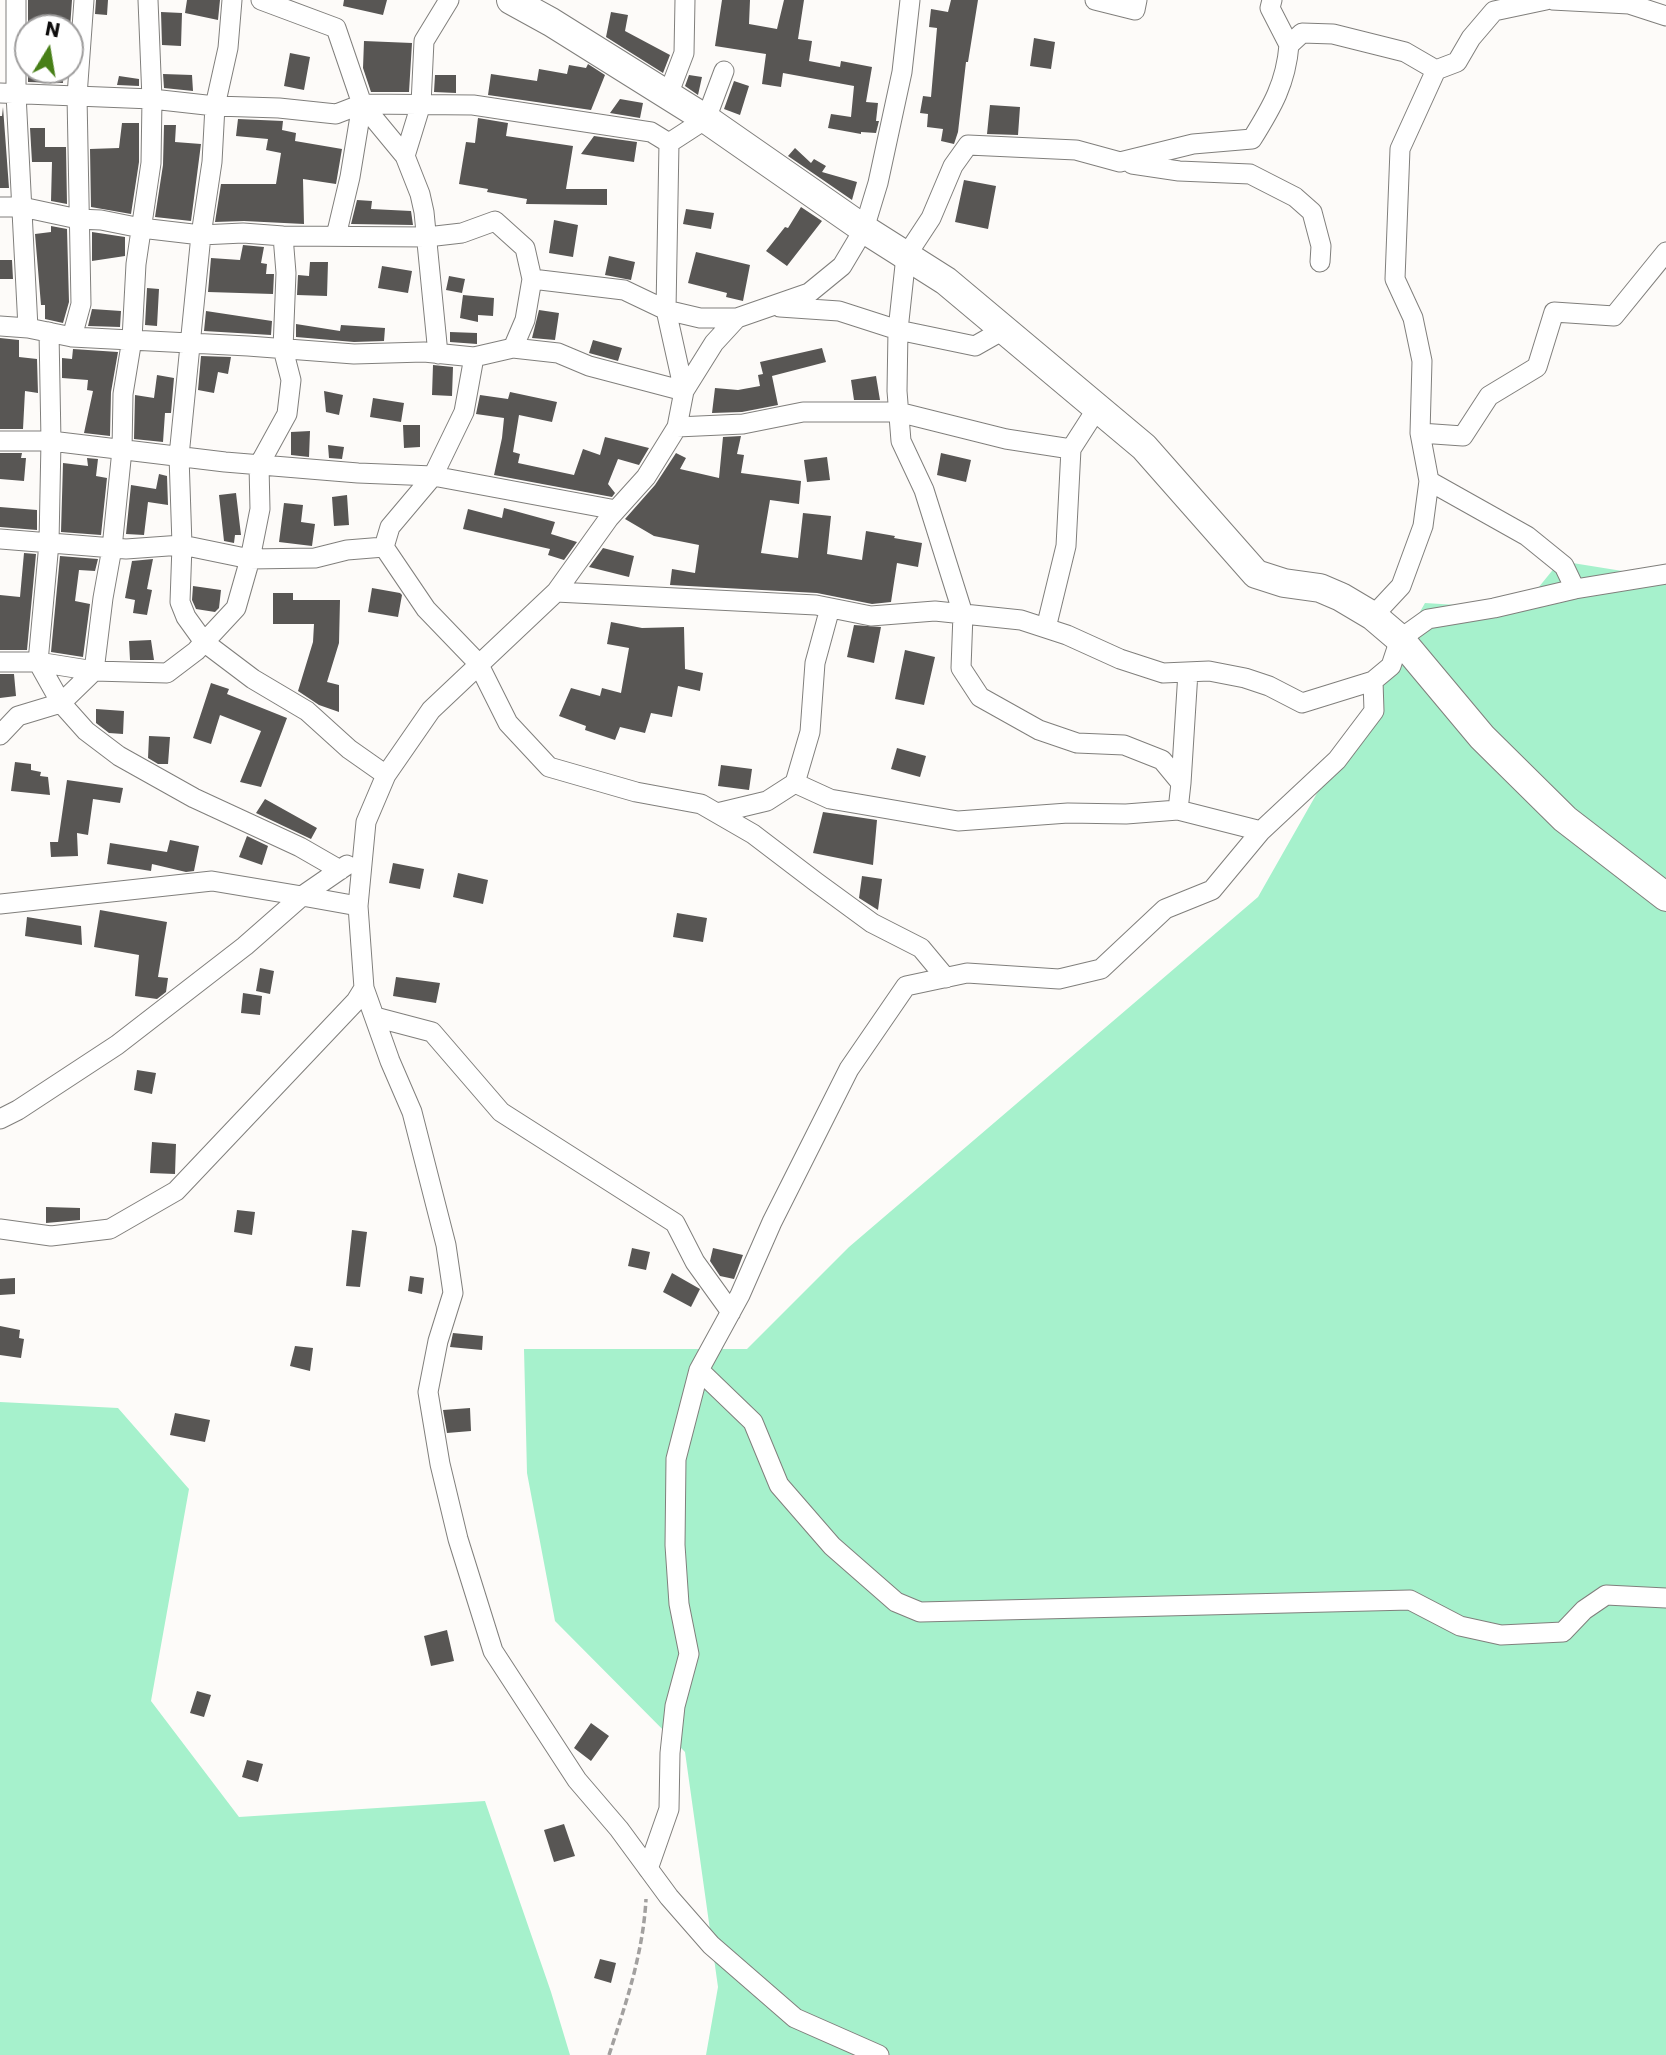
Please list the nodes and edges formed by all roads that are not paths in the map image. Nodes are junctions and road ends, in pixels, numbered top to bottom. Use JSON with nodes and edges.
{"nodes":[{"id":1,"x":16,"y":0,"type":"edge"},
{"id":2,"x":84,"y":0,"type":"edge"},
{"id":3,"x":148,"y":0,"type":"edge"},
{"id":4,"x":232,"y":0,"type":"edge"},
{"id":5,"x":261,"y":0,"type":"edge"},
{"id":6,"x":449,"y":0,"type":"edge"},
{"id":7,"x":511,"y":0,"type":"edge"},
{"id":8,"x":685,"y":0,"type":"edge"},
{"id":9,"x":910,"y":0,"type":"edge"},
{"id":10,"x":1095,"y":0,"type":"edge"},
{"id":11,"x":1137,"y":0,"type":"edge"},
{"id":12,"x":1272,"y":0,"type":"edge"},
{"id":13,"x":1546,"y":0,"type":"edge"},
{"id":14,"x":1552,"y":0,"type":"edge"},
{"id":15,"x":1565,"y":0,"type":"edge"},
{"id":16,"x":1492,"y":5,"type":"edge"},
{"id":17,"x":1666,"y":16,"type":"edge"},
{"id":18,"x":1289,"y":45,"type":"junction"},
{"id":19,"x":1436,"y":70,"type":"junction"},
{"id":20,"x":724,"y":71,"type":"dead end"},
{"id":21,"x":8,"y":94,"type":"edge"},
{"id":22,"x":668,"y":95,"type":"junction"},
{"id":23,"x":78,"y":96,"type":"junction"},
{"id":24,"x":152,"y":99,"type":"junction"},
{"id":25,"x":362,"y":104,"type":"junction"},
{"id":26,"x":421,"y":104,"type":"junction"},
{"id":27,"x":215,"y":106,"type":"junction"},
{"id":28,"x":706,"y":118,"type":"junction"},
{"id":29,"x":669,"y":143,"type":"junction"},
{"id":30,"x":405,"y":156,"type":"junction"},
{"id":31,"x":1120,"y":162,"type":"junction"},
{"id":32,"x":0,"y":207,"type":"edge"},
{"id":33,"x":22,"y":207,"type":"junction"},
{"id":34,"x":78,"y":219,"type":"junction"},
{"id":35,"x":141,"y":229,"type":"junction"},
{"id":36,"x":864,"y":229,"type":"junction"},
{"id":37,"x":201,"y":235,"type":"junction"},
{"id":38,"x":283,"y":236,"type":"junction"},
{"id":39,"x":337,"y":236,"type":"junction"},
{"id":40,"x":427,"y":237,"type":"junction"},
{"id":41,"x":1666,"y":252,"type":"edge"},
{"id":42,"x":906,"y":256,"type":"junction"},
{"id":43,"x":1321,"y":262,"type":"dead end"},
{"id":44,"x":532,"y":279,"type":"junction"},
{"id":45,"x":772,"y":306,"type":"junction"},
{"id":46,"x":666,"y":310,"type":"junction"},
{"id":47,"x":737,"y":318,"type":"junction"},
{"id":48,"x":0,"y":326,"type":"edge"},
{"id":49,"x":28,"y":328,"type":"junction"},
{"id":50,"x":1005,"y":329,"type":"junction"},
{"id":51,"x":898,"y":330,"type":"junction"},
{"id":52,"x":48,"y":332,"type":"junction"},
{"id":53,"x":72,"y":337,"type":"junction"},
{"id":54,"x":132,"y":339,"type":"junction"},
{"id":55,"x":191,"y":343,"type":"junction"},
{"id":56,"x":513,"y":348,"type":"junction"},
{"id":57,"x":283,"y":349,"type":"junction"},
{"id":58,"x":438,"y":354,"type":"junction"},
{"id":59,"x":474,"y":357,"type":"junction"},
{"id":60,"x":684,"y":391,"type":"junction"},
{"id":61,"x":1098,"y":407,"type":"junction"},
{"id":62,"x":898,"y":412,"type":"junction"},
{"id":63,"x":677,"y":428,"type":"junction"},
{"id":64,"x":1420,"y":433,"type":"junction"},
{"id":65,"x":0,"y":441,"type":"edge"},
{"id":66,"x":51,"y":441,"type":"junction"},
{"id":67,"x":1071,"y":449,"type":"junction"},
{"id":68,"x":122,"y":450,"type":"junction"},
{"id":69,"x":179,"y":457,"type":"junction"},
{"id":70,"x":259,"y":465,"type":"junction"},
{"id":71,"x":433,"y":476,"type":"junction"},
{"id":72,"x":1429,"y":481,"type":"junction"},
{"id":73,"x":616,"y":510,"type":"junction"},
{"id":74,"x":0,"y":539,"type":"edge"},
{"id":75,"x":49,"y":543,"type":"junction"},
{"id":76,"x":182,"y":545,"type":"junction"},
{"id":77,"x":384,"y":547,"type":"junction"},
{"id":78,"x":112,"y":548,"type":"junction"},
{"id":79,"x":250,"y":559,"type":"junction"},
{"id":80,"x":1666,"y":574,"type":"edge"},
{"id":81,"x":1575,"y":589,"type":"junction"},
{"id":82,"x":556,"y":592,"type":"junction"},
{"id":83,"x":830,"y":608,"type":"junction"},
{"id":84,"x":963,"y":614,"type":"junction"},
{"id":85,"x":1373,"y":617,"type":"junction"},
{"id":86,"x":1046,"y":628,"type":"junction"},
{"id":87,"x":1400,"y":639,"type":"junction"},
{"id":88,"x":204,"y":642,"type":"junction"},
{"id":89,"x":0,"y":662,"type":"edge"},
{"id":90,"x":38,"y":662,"type":"junction"},
{"id":91,"x":478,"y":663,"type":"junction"},
{"id":92,"x":94,"y":671,"type":"junction"},
{"id":93,"x":1188,"y":672,"type":"junction"},
{"id":94,"x":1373,"y":681,"type":"junction"},
{"id":95,"x":61,"y":703,"type":"junction"},
{"id":96,"x":0,"y":735,"type":"edge"},
{"id":97,"x":386,"y":775,"type":"junction"},
{"id":98,"x":795,"y":783,"type":"junction"},
{"id":99,"x":1181,"y":783,"type":"junction"},
{"id":100,"x":1178,"y":810,"type":"junction"},
{"id":101,"x":717,"y":813,"type":"junction"},
{"id":102,"x":1261,"y":831,"type":"junction"},
{"id":103,"x":363,"y":854,"type":"junction"},
{"id":104,"x":340,"y":870,"type":"junction"},
{"id":105,"x":302,"y":896,"type":"junction"},
{"id":106,"x":1666,"y":897,"type":"edge"},
{"id":107,"x":0,"y":904,"type":"edge"},
{"id":108,"x":358,"y":906,"type":"junction"},
{"id":109,"x":946,"y":978,"type":"junction"},
{"id":110,"x":364,"y":988,"type":"junction"},
{"id":111,"x":375,"y":1017,"type":"junction"},
{"id":112,"x":0,"y":1119,"type":"edge"},
{"id":113,"x":0,"y":1229,"type":"edge"},
{"id":114,"x":731,"y":1312,"type":"junction"},
{"id":115,"x":699,"y":1370,"type":"junction"},
{"id":116,"x":1666,"y":1598,"type":"edge"},
{"id":117,"x":648,"y":1869,"type":"junction"},
{"id":118,"x":879,"y":2055,"type":"edge"}],
"edges":[{"from":1,"to":21,"type":"street"},
{"from":2,"to":23,"type":"street"},
{"from":3,"to":24,"type":"street"},
{"from":4,"to":27,"type":"street"},
{"from":5,"to":25,"type":"street"},
{"from":6,"to":26,"type":"street"},
{"from":7,"to":22,"type":"street"},
{"from":8,"to":22,"type":"street"},
{"from":9,"to":36,"type":"street"},
{"from":10,"to":11,"type":"street"},
{"from":12,"to":18,"type":"street"},
{"from":13,"to":16,"type":"street"},
{"from":14,"to":15,"type":"street"},
{"from":15,"to":17,"type":"street"},
{"from":16,"to":19,"type":"street"},
{"from":18,"to":19,"type":"street"},
{"from":18,"to":31,"type":"street"},
{"from":19,"to":64,"type":"street"},
{"from":20,"to":28,"type":"street"},
{"from":21,"to":23,"type":"street"},
{"from":21,"to":33,"type":"street"},
{"from":22,"to":28,"type":"street"},
{"from":23,"to":24,"type":"street"},
{"from":23,"to":34,"type":"street"},
{"from":24,"to":27,"type":"street"},
{"from":24,"to":35,"type":"street"},
{"from":25,"to":26,"type":"street"},
{"from":25,"to":27,"type":"street"},
{"from":25,"to":30,"type":"street"},
{"from":25,"to":39,"type":"street"},
{"from":26,"to":29,"type":"street"},
{"from":26,"to":30,"type":"street"},
{"from":27,"to":37,"type":"street"},
{"from":28,"to":29,"type":"street"},
{"from":28,"to":36,"type":"street"},
{"from":29,"to":46,"type":"street"},
{"from":30,"to":40,"type":"street"},
{"from":31,"to":42,"type":"street"},
{"from":31,"to":43,"type":"street"},
{"from":32,"to":33,"type":"street"},
{"from":33,"to":34,"type":"street"},
{"from":33,"to":49,"type":"street"},
{"from":34,"to":35,"type":"street"},
{"from":34,"to":53,"type":"street"},
{"from":35,"to":37,"type":"street"},
{"from":35,"to":54,"type":"street"},
{"from":36,"to":42,"type":"street"},
{"from":36,"to":45,"type":"street"},
{"from":37,"to":38,"type":"street"},
{"from":37,"to":55,"type":"street"},
{"from":38,"to":39,"type":"street"},
{"from":38,"to":57,"type":"street"},
{"from":39,"to":40,"type":"street"},
{"from":40,"to":44,"type":"street"},
{"from":40,"to":58,"type":"street"},
{"from":41,"to":64,"type":"street"},
{"from":42,"to":50,"type":"street"},
{"from":42,"to":51,"type":"street"},
{"from":44,"to":46,"type":"street"},
{"from":44,"to":56,"type":"street"},
{"from":45,"to":47,"type":"street"},
{"from":45,"to":51,"type":"street"},
{"from":46,"to":47,"type":"street"},
{"from":46,"to":60,"type":"street"},
{"from":47,"to":60,"type":"street"},
{"from":48,"to":49,"type":"street"},
{"from":49,"to":52,"type":"street"},
{"from":50,"to":51,"type":"street"},
{"from":50,"to":61,"type":"street"},
{"from":51,"to":62,"type":"street"},
{"from":52,"to":53,"type":"street"},
{"from":52,"to":66,"type":"street"},
{"from":53,"to":54,"type":"street"},
{"from":54,"to":55,"type":"street"},
{"from":54,"to":68,"type":"street"},
{"from":55,"to":57,"type":"street"},
{"from":55,"to":69,"type":"street"},
{"from":56,"to":59,"type":"street"},
{"from":56,"to":60,"type":"street"},
{"from":57,"to":58,"type":"street"},
{"from":57,"to":70,"type":"street"},
{"from":58,"to":59,"type":"street"},
{"from":59,"to":71,"type":"street"},
{"from":60,"to":63,"type":"street"},
{"from":61,"to":67,"type":"street"},
{"from":61,"to":85,"type":"street"},
{"from":62,"to":63,"type":"street"},
{"from":62,"to":67,"type":"street"},
{"from":62,"to":84,"type":"street"},
{"from":63,"to":73,"type":"street"},
{"from":64,"to":72,"type":"street"},
{"from":65,"to":66,"type":"street"},
{"from":66,"to":68,"type":"street"},
{"from":66,"to":75,"type":"street"},
{"from":67,"to":86,"type":"street"},
{"from":68,"to":69,"type":"street"},
{"from":68,"to":78,"type":"street"},
{"from":69,"to":70,"type":"street"},
{"from":69,"to":76,"type":"street"},
{"from":70,"to":71,"type":"street"},
{"from":70,"to":79,"type":"street"},
{"from":71,"to":73,"type":"street"},
{"from":71,"to":77,"type":"street"},
{"from":72,"to":81,"type":"street"},
{"from":72,"to":85,"type":"street"},
{"from":73,"to":82,"type":"street"},
{"from":74,"to":75,"type":"street"},
{"from":75,"to":78,"type":"street"},
{"from":75,"to":90,"type":"street"},
{"from":76,"to":78,"type":"street"},
{"from":76,"to":79,"type":"street"},
{"from":76,"to":88,"type":"street"},
{"from":77,"to":79,"type":"street"},
{"from":77,"to":91,"type":"street"},
{"from":78,"to":92,"type":"street"},
{"from":79,"to":88,"type":"street"},
{"from":80,"to":81,"type":"street"},
{"from":81,"to":87,"type":"street"},
{"from":82,"to":83,"type":"street"},
{"from":82,"to":91,"type":"street"},
{"from":83,"to":84,"type":"street"},
{"from":83,"to":98,"type":"street"},
{"from":84,"to":86,"type":"street"},
{"from":84,"to":99,"type":"street"},
{"from":85,"to":87,"type":"street"},
{"from":86,"to":93,"type":"street"},
{"from":87,"to":94,"type":"street"},
{"from":87,"to":106,"type":"street"},
{"from":88,"to":92,"type":"street"},
{"from":88,"to":97,"type":"street"},
{"from":89,"to":90,"type":"street"},
{"from":90,"to":92,"type":"street"},
{"from":90,"to":95,"type":"street"},
{"from":91,"to":97,"type":"street"},
{"from":91,"to":101,"type":"street"},
{"from":92,"to":95,"type":"street"},
{"from":93,"to":94,"type":"street"},
{"from":93,"to":99,"type":"street"},
{"from":94,"to":102,"type":"street"},
{"from":95,"to":96,"type":"street"},
{"from":95,"to":104,"type":"street"},
{"from":97,"to":103,"type":"street"},
{"from":98,"to":100,"type":"street"},
{"from":98,"to":101,"type":"street"},
{"from":99,"to":100,"type":"street"},
{"from":100,"to":102,"type":"street"},
{"from":101,"to":109,"type":"street"},
{"from":102,"to":109,"type":"street"},
{"from":103,"to":104,"type":"street"},
{"from":103,"to":108,"type":"street"},
{"from":104,"to":105,"type":"street"},
{"from":105,"to":107,"type":"street"},
{"from":105,"to":108,"type":"street"},
{"from":105,"to":112,"type":"street"},
{"from":108,"to":110,"type":"street"},
{"from":109,"to":114,"type":"street"},
{"from":110,"to":111,"type":"street"},
{"from":110,"to":113,"type":"street"},
{"from":111,"to":114,"type":"street"},
{"from":111,"to":117,"type":"street"},
{"from":114,"to":115,"type":"street"},
{"from":115,"to":116,"type":"street"},
{"from":115,"to":117,"type":"street"},
{"from":117,"to":118,"type":"street"}]}
